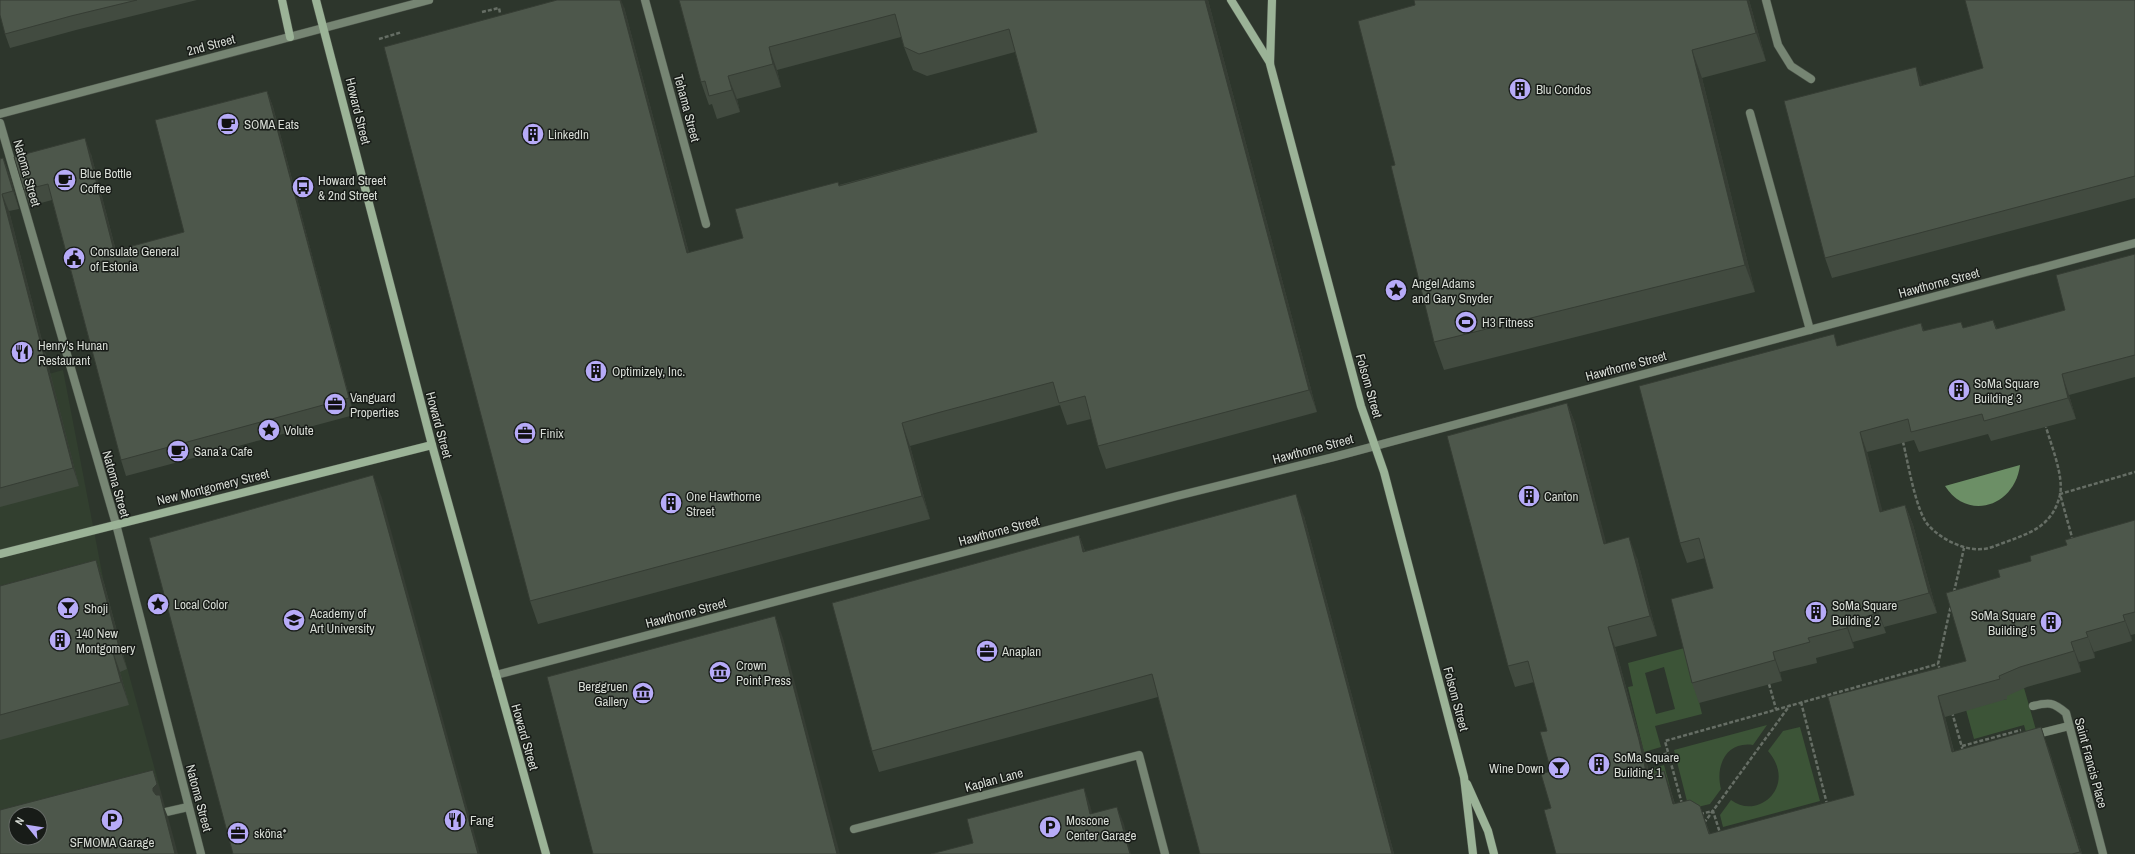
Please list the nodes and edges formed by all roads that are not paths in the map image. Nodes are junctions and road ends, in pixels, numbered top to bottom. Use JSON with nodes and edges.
{"nodes":[{"id":1,"x":282,"y":0,"type":"edge"},
{"id":2,"x":316,"y":0,"type":"edge"},
{"id":3,"x":429,"y":0,"type":"edge"},
{"id":4,"x":645,"y":0,"type":"edge"},
{"id":5,"x":1231,"y":0,"type":"edge"},
{"id":6,"x":1272,"y":0,"type":"edge"},
{"id":7,"x":1766,"y":0,"type":"edge"},
{"id":8,"x":324,"y":28,"type":"junction"},
{"id":9,"x":290,"y":36,"type":"junction"},
{"id":10,"x":1270,"y":64,"type":"junction"},
{"id":11,"x":1810,"y":79,"type":"dead end"},
{"id":12,"x":1750,"y":113,"type":"dead end"},
{"id":13,"x":0,"y":114,"type":"edge"},
{"id":14,"x":0,"y":123,"type":"edge"},
{"id":15,"x":706,"y":224,"type":"dead end"},
{"id":16,"x":2135,"y":243,"type":"edge"},
{"id":17,"x":1810,"y":330,"type":"junction"},
{"id":18,"x":432,"y":445,"type":"junction"},
{"id":19,"x":1375,"y":445,"type":"junction"},
{"id":20,"x":116,"y":524,"type":"junction"},
{"id":21,"x":0,"y":554,"type":"edge"},
{"id":22,"x":496,"y":675,"type":"junction"},
{"id":23,"x":2033,"y":706,"type":"dead end"},
{"id":24,"x":2069,"y":726,"type":"junction"},
{"id":25,"x":2041,"y":733,"type":"edge"},
{"id":26,"x":1464,"y":777,"type":"junction"},
{"id":27,"x":188,"y":806,"type":"junction"},
{"id":28,"x":166,"y":812,"type":"edge"},
{"id":29,"x":854,"y":829,"type":"dead end"},
{"id":30,"x":201,"y":854,"type":"edge"},
{"id":31,"x":546,"y":854,"type":"edge"},
{"id":32,"x":1165,"y":854,"type":"edge"},
{"id":33,"x":1473,"y":854,"type":"edge"},
{"id":34,"x":1494,"y":854,"type":"edge"},
{"id":35,"x":2103,"y":854,"type":"edge"}],
"edges":[{"from":1,"to":9,"type":"main road"},
{"from":2,"to":8,"type":"main road","name":"Howard Street"},
{"from":3,"to":8,"type":"street","name":"2nd Street"},
{"from":4,"to":15,"type":"street","name":"Tehama Street"},
{"from":5,"to":10,"type":"main road"},
{"from":6,"to":10,"type":"main road","name":"Folsom Street"},
{"from":7,"to":11,"type":"street"},
{"from":8,"to":9,"type":"street","name":"2nd Street"},
{"from":8,"to":18,"type":"main road","name":"Howard Street"},
{"from":9,"to":13,"type":"street","name":"2nd Street"},
{"from":10,"to":19,"type":"main road","name":"Folsom Street"},
{"from":12,"to":17,"type":"street"},
{"from":14,"to":20,"type":"street","name":"Natoma Street"},
{"from":16,"to":17,"type":"street","name":"Hawthorne Street"},
{"from":17,"to":19,"type":"street","name":"Hawthorne Street"},
{"from":18,"to":20,"type":"main road","name":"New Montgomery Street"},
{"from":18,"to":22,"type":"main road","name":"Howard Street"},
{"from":19,"to":22,"type":"street","name":"Hawthorne Street"},
{"from":19,"to":26,"type":"main road","name":"Folsom Street"},
{"from":20,"to":21,"type":"main road","name":"New Montgomery Street"},
{"from":20,"to":27,"type":"street","name":"Natoma Street"},
{"from":22,"to":31,"type":"main road","name":"Howard Street"},
{"from":23,"to":24,"type":"street","name":"Saint Francis Place"},
{"from":24,"to":25,"type":"street"},
{"from":24,"to":35,"type":"street","name":"Saint Francis Place"},
{"from":26,"to":33,"type":"main road","name":"Folsom Street"},
{"from":26,"to":34,"type":"main road","name":"Folsom Street"},
{"from":27,"to":28,"type":"street"},
{"from":27,"to":30,"type":"street","name":"Natoma Street"},
{"from":29,"to":32,"type":"street","name":"Kaplan Lane"}]}
